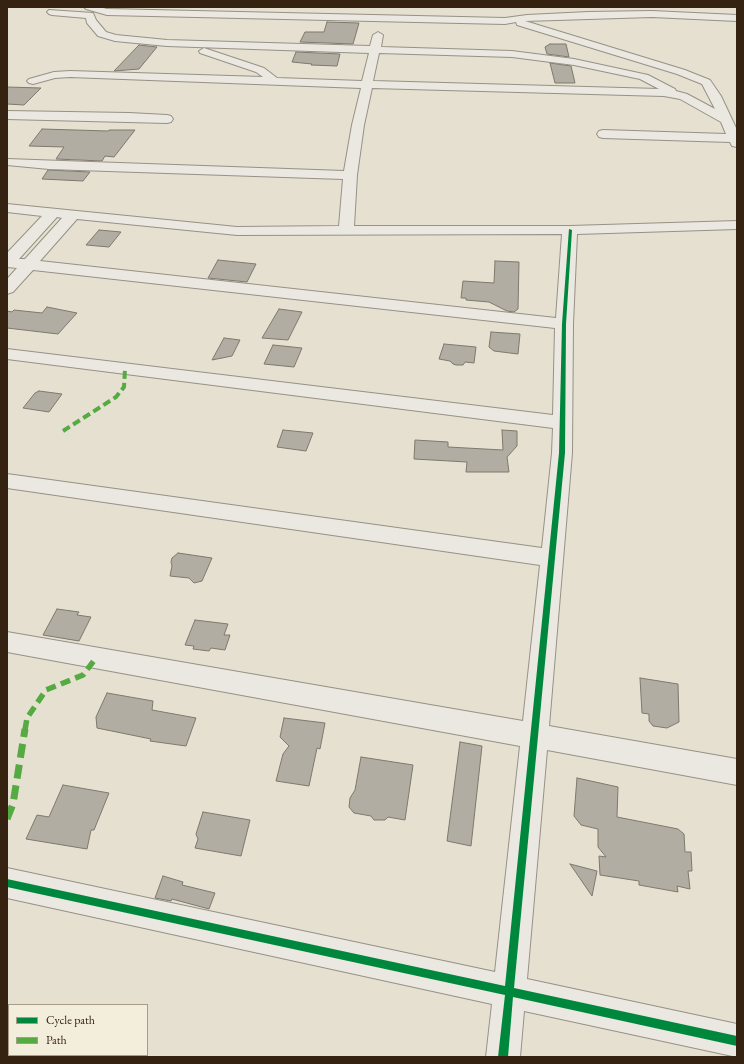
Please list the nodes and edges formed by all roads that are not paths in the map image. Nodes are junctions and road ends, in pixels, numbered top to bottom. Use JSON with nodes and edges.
{"nodes":[{"id":1,"x":89,"y":7,"type":"edge"},
{"id":2,"x":438,"y":9,"type":"dead end"},
{"id":3,"x":138,"y":10,"type":"edge"},
{"id":4,"x":505,"y":11,"type":"dead end"},
{"id":5,"x":737,"y":11,"type":"edge"},
{"id":6,"x":52,"y":12,"type":"dead end"},
{"id":7,"x":384,"y":12,"type":"edge"},
{"id":8,"x":688,"y":13,"type":"junction"},
{"id":9,"x":459,"y":14,"type":"dead end"},
{"id":10,"x":737,"y":18,"type":"edge"},
{"id":11,"x":515,"y":20,"type":"junction"},
{"id":12,"x":134,"y":23,"type":"dead end"},
{"id":13,"x":141,"y":31,"type":"dead end"},
{"id":14,"x":153,"y":41,"type":"junction"},
{"id":15,"x":181,"y":44,"type":"junction"},
{"id":16,"x":375,"y":49,"type":"junction"},
{"id":17,"x":33,"y":81,"type":"dead end"},
{"id":18,"x":276,"y":82,"type":"junction"},
{"id":19,"x":368,"y":84,"type":"junction"},
{"id":20,"x":678,"y":94,"type":"junction"},
{"id":21,"x":53,"y":106,"type":"dead end"},
{"id":22,"x":7,"y":115,"type":"edge"},
{"id":23,"x":22,"y":116,"type":"junction"},
{"id":24,"x":7,"y":120,"type":"edge"},
{"id":25,"x":167,"y":120,"type":"dead end"},
{"id":26,"x":726,"y":120,"type":"junction"},
{"id":27,"x":603,"y":134,"type":"dead end"},
{"id":28,"x":736,"y":140,"type":"edge"},
{"id":29,"x":9,"y":162,"type":"dead end"},
{"id":30,"x":350,"y":175,"type":"junction"},
{"id":31,"x":7,"y":208,"type":"edge"},
{"id":32,"x":53,"y":213,"type":"junction"},
{"id":33,"x":73,"y":215,"type":"junction"},
{"id":34,"x":737,"y":225,"type":"edge"},
{"id":35,"x":570,"y":230,"type":"junction"},
{"id":36,"x":346,"y":231,"type":"junction"},
{"id":37,"x":7,"y":262,"type":"edge"},
{"id":38,"x":29,"y":264,"type":"junction"},
{"id":39,"x":7,"y":289,"type":"edge"},
{"id":40,"x":564,"y":324,"type":"junction"},
{"id":41,"x":7,"y":354,"type":"edge"},
{"id":42,"x":563,"y":424,"type":"junction"},
{"id":43,"x":7,"y":481,"type":"edge"},
{"id":44,"x":552,"y":558,"type":"junction"},
{"id":45,"x":7,"y":642,"type":"edge"},
{"id":46,"x":535,"y":736,"type":"junction"},
{"id":47,"x":737,"y":772,"type":"edge"},
{"id":48,"x":7,"y":883,"type":"edge"},
{"id":49,"x":508,"y":992,"type":"junction"},
{"id":50,"x":737,"y":1041,"type":"edge"},
{"id":51,"x":502,"y":1057,"type":"edge"}],
"edges":[{"from":1,"to":3,"type":"street"},
{"from":2,"to":9,"type":"street"},
{"from":3,"to":7,"type":"street"},
{"from":3,"to":12,"type":"street"},
{"from":4,"to":11,"type":"street"},
{"from":5,"to":8,"type":"street"},
{"from":6,"to":14,"type":"street"},
{"from":7,"to":11,"type":"street"},
{"from":7,"to":16,"type":"street"},
{"from":8,"to":10,"type":"street"},
{"from":8,"to":11,"type":"street"},
{"from":11,"to":26,"type":"street"},
{"from":13,"to":14,"type":"street"},
{"from":14,"to":15,"type":"street"},
{"from":15,"to":16,"type":"street"},
{"from":15,"to":18,"type":"street"},
{"from":16,"to":19,"type":"street"},
{"from":16,"to":20,"type":"street"},
{"from":17,"to":18,"type":"street"},
{"from":18,"to":19,"type":"street"},
{"from":19,"to":20,"type":"street"},
{"from":19,"to":30,"type":"street"},
{"from":20,"to":26,"type":"street"},
{"from":21,"to":23,"type":"street"},
{"from":22,"to":23,"type":"street"},
{"from":23,"to":24,"type":"street"},
{"from":23,"to":25,"type":"street"},
{"from":26,"to":28,"type":"street"},
{"from":27,"to":28,"type":"street"},
{"from":29,"to":30,"type":"street"},
{"from":30,"to":36,"type":"street"},
{"from":31,"to":32,"type":"street"},
{"from":32,"to":33,"type":"street"},
{"from":32,"to":37,"type":"street"},
{"from":33,"to":36,"type":"street"},
{"from":33,"to":38,"type":"street"},
{"from":34,"to":35,"type":"street"},
{"from":35,"to":36,"type":"street"},
{"from":35,"to":40,"type":"street"},
{"from":37,"to":38,"type":"street"},
{"from":38,"to":39,"type":"street"},
{"from":38,"to":40,"type":"street"},
{"from":40,"to":42,"type":"street"},
{"from":41,"to":42,"type":"street"},
{"from":42,"to":44,"type":"street"},
{"from":43,"to":44,"type":"street"},
{"from":44,"to":46,"type":"street"},
{"from":45,"to":46,"type":"street"},
{"from":46,"to":47,"type":"street"},
{"from":46,"to":49,"type":"street"},
{"from":48,"to":49,"type":"street"},
{"from":49,"to":50,"type":"street"},
{"from":49,"to":51,"type":"street"}]}
